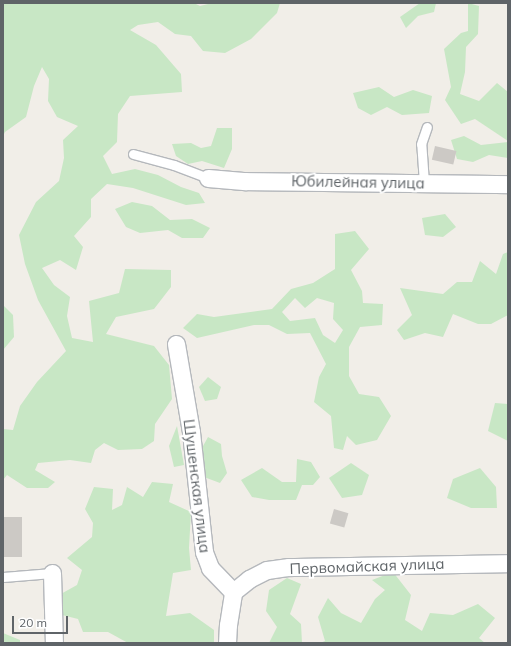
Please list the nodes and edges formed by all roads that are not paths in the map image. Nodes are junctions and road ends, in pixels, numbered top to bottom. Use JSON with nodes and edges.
{"nodes":[{"id":1,"x":427,"y":128,"type":"dead end"},
{"id":2,"x":133,"y":154,"type":"dead end"},
{"id":3,"x":208,"y":178,"type":"joint"},
{"id":4,"x":424,"y":183,"type":"junction"},
{"id":5,"x":508,"y":184,"type":"edge"},
{"id":6,"x":176,"y":344,"type":"dead end"},
{"id":7,"x":508,"y":563,"type":"edge"},
{"id":8,"x":52,"y":573,"type":"joint"},
{"id":9,"x":3,"y":576,"type":"edge"},
{"id":10,"x":233,"y":592,"type":"junction"},
{"id":11,"x":54,"y":643,"type":"edge"},
{"id":12,"x":227,"y":643,"type":"edge"}],
"edges":[{"from":1,"to":4,"type":"lane"},
{"from":2,"to":3,"type":"lane"},
{"from":3,"to":4,"type":"street","name":"Юбилейная улица"},
{"from":4,"to":5,"type":"street","name":"Юбилейная улица"},
{"from":6,"to":10,"type":"street","name":"Шушенская улица"},
{"from":7,"to":10,"type":"street","name":"Первомайская улица"},
{"from":8,"to":9,"type":"lane"},
{"from":8,"to":11,"type":"street"},
{"from":10,"to":12,"type":"street"}]}
